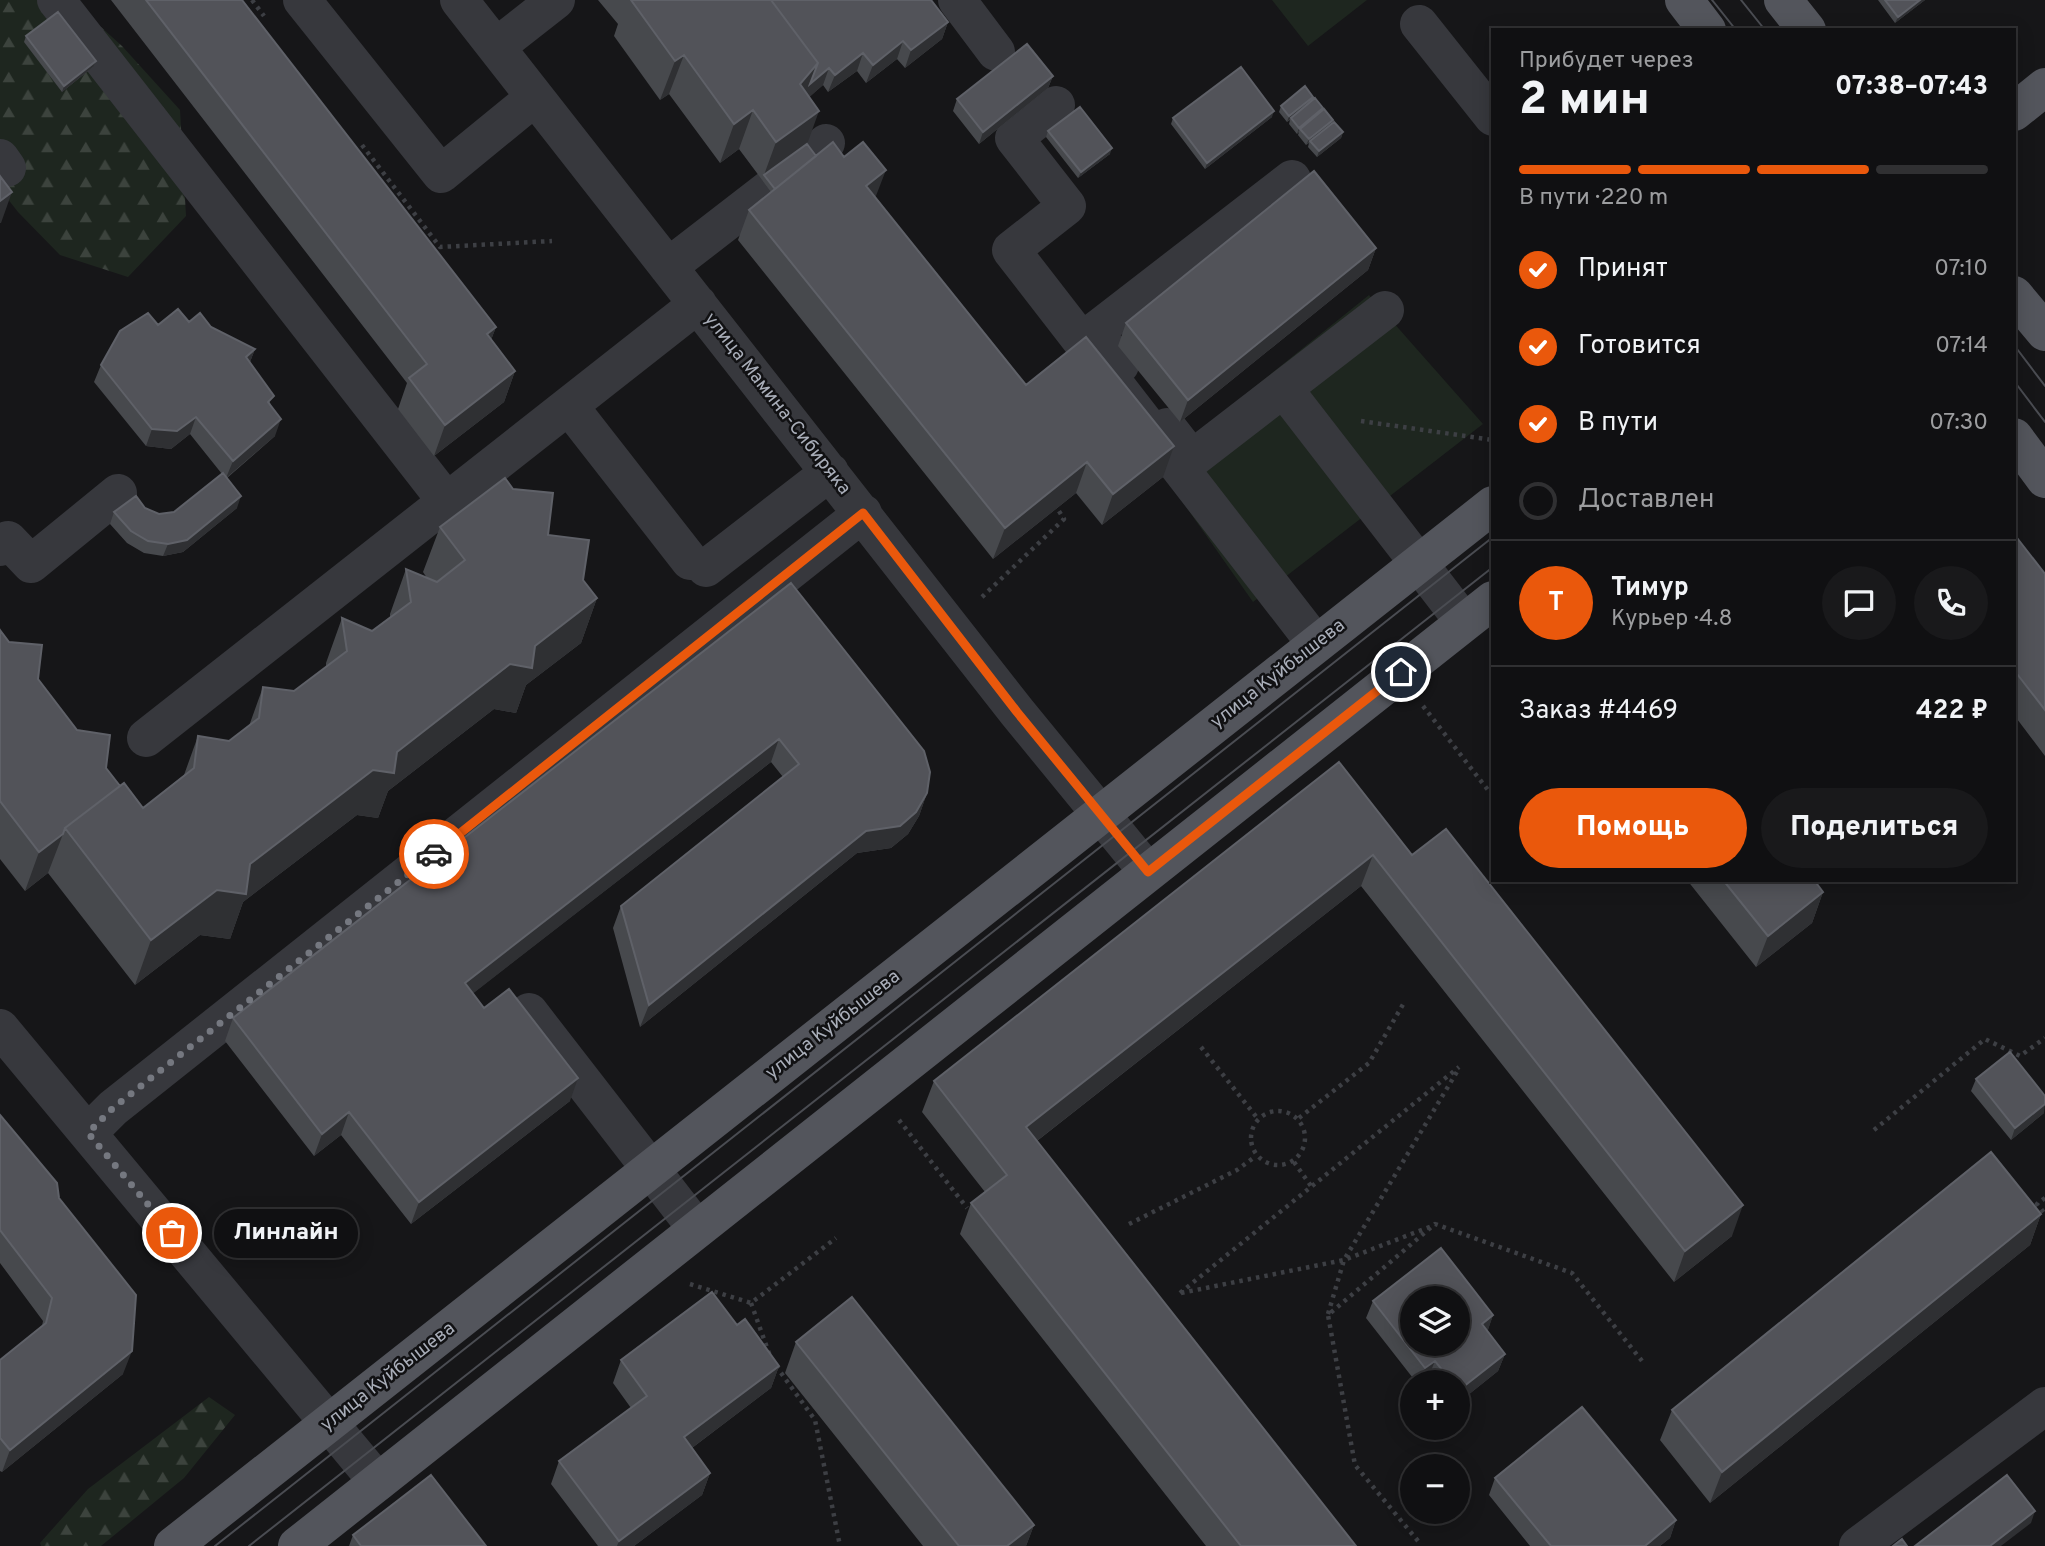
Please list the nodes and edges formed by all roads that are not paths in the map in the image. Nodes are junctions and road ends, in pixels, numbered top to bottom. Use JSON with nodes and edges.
{"nodes":[{"id":1,"x":55,"y":0,"type":"edge"},
{"id":2,"x":302,"y":0,"type":"edge"},
{"id":3,"x":459,"y":0,"type":"edge"},
{"id":4,"x":556,"y":0,"type":"edge"},
{"id":5,"x":957,"y":0,"type":"edge"},
{"id":6,"x":1684,"y":0,"type":"edge"},
{"id":7,"x":1783,"y":0,"type":"edge"},
{"id":8,"x":1419,"y":24,"type":"dead end"},
{"id":9,"x":1705,"y":28,"type":"edge"},
{"id":10,"x":1805,"y":28,"type":"edge"},
{"id":11,"x":496,"y":47,"type":"junction"},
{"id":12,"x":996,"y":52,"type":"dead end"},
{"id":13,"x":2045,"y":87,"type":"edge"},
{"id":14,"x":535,"y":97,"type":"junction"},
{"id":15,"x":1056,"y":105,"type":"dead end"},
{"id":16,"x":2016,"y":109,"type":"edge"},
{"id":17,"x":1491,"y":114,"type":"edge"},
{"id":18,"x":1292,"y":179,"type":"dead end"},
{"id":19,"x":769,"y":189,"type":"edge"},
{"id":20,"x":668,"y":267,"type":"junction"},
{"id":21,"x":2016,"y":297,"type":"edge"},
{"id":22,"x":698,"y":304,"type":"junction"},
{"id":23,"x":1385,"y":310,"type":"dead end"},
{"id":24,"x":2045,"y":332,"type":"edge"},
{"id":25,"x":1292,"y":400,"type":"junction"},
{"id":26,"x":569,"y":406,"type":"junction"},
{"id":27,"x":2016,"y":439,"type":"edge"},
{"id":28,"x":830,"y":472,"type":"junction"},
{"id":29,"x":2045,"y":479,"type":"edge"},
{"id":30,"x":118,"y":493,"type":"dead end"},
{"id":31,"x":447,"y":502,"type":"junction"},
{"id":32,"x":1491,"y":507,"type":"edge"},
{"id":33,"x":863,"y":513,"type":"junction"},
{"id":34,"x":3,"y":539,"type":"edge"},
{"id":35,"x":1419,"y":563,"type":"junction"},
{"id":36,"x":1479,"y":611,"type":"edge"},
{"id":37,"x":1316,"y":644,"type":"junction"},
{"id":38,"x":146,"y":738,"type":"dead end"},
{"id":39,"x":1101,"y":814,"type":"junction"},
{"id":40,"x":1148,"y":872,"type":"junction"},
{"id":41,"x":528,"y":1012,"type":"edge"},
{"id":42,"x":3,"y":1038,"type":"edge"},
{"id":43,"x":88,"y":1133,"type":"junction"},
{"id":44,"x":650,"y":1169,"type":"junction"},
{"id":45,"x":697,"y":1230,"type":"junction"},
{"id":46,"x":2045,"y":1406,"type":"edge"},
{"id":47,"x":330,"y":1422,"type":"junction"},
{"id":48,"x":379,"y":1482,"type":"junction"},
{"id":49,"x":173,"y":1546,"type":"edge"},
{"id":50,"x":297,"y":1546,"type":"edge"},
{"id":51,"x":1858,"y":1546,"type":"edge"}],
"edges":[{"from":1,"to":31,"type":"street"},
{"from":2,"to":14,"type":"street"},
{"from":3,"to":11,"type":"street","name":"улица Мамина-Сибиряка"},
{"from":4,"to":11,"type":"street"},
{"from":5,"to":12,"type":"street"},
{"from":6,"to":9,"type":"main road"},
{"from":7,"to":10,"type":"main road"},
{"from":8,"to":17,"type":"street"},
{"from":11,"to":14,"type":"street","name":"улица Мамина-Сибиряка"},
{"from":13,"to":16,"type":"main road"},
{"from":14,"to":20,"type":"street","name":"улица Мамина-Сибиряка"},
{"from":15,"to":37,"type":"street"},
{"from":18,"to":25,"type":"street"},
{"from":19,"to":20,"type":"street"},
{"from":20,"to":22,"type":"street","name":"улица Мамина-Сибиряка"},
{"from":21,"to":24,"type":"main road"},
{"from":22,"to":26,"type":"street"},
{"from":22,"to":28,"type":"street","name":"улица Мамина-Сибиряка"},
{"from":23,"to":25,"type":"street"},
{"from":25,"to":35,"type":"street"},
{"from":26,"to":28,"type":"street"},
{"from":26,"to":31,"type":"street"},
{"from":27,"to":29,"type":"main road"},
{"from":28,"to":33,"type":"street","name":"улица Мамина-Сибиряка"},
{"from":30,"to":34,"type":"street"},
{"from":31,"to":38,"type":"street"},
{"from":32,"to":35,"type":"main road","name":"улица Куйбышева"},
{"from":33,"to":39,"type":"street","name":"улица Мамина-Сибиряка"},
{"from":33,"to":43,"type":"street"},
{"from":35,"to":36,"type":"street"},
{"from":35,"to":37,"type":"main road","name":"улица Куйбышева"},
{"from":36,"to":40,"type":"main road"},
{"from":37,"to":39,"type":"main road","name":"улица Куйбышева"},
{"from":39,"to":40,"type":"street","name":"улица Мамина-Сибиряка"},
{"from":39,"to":44,"type":"main road","name":"улица Куйбышева"},
{"from":40,"to":45,"type":"main road"},
{"from":41,"to":44,"type":"street"},
{"from":42,"to":43,"type":"street"},
{"from":43,"to":47,"type":"street"},
{"from":44,"to":45,"type":"street"},
{"from":44,"to":47,"type":"main road","name":"улица Куйбышева"},
{"from":45,"to":48,"type":"main road"},
{"from":46,"to":51,"type":"street"},
{"from":47,"to":48,"type":"street"},
{"from":47,"to":49,"type":"main road","name":"улица Куйбышева"},
{"from":48,"to":50,"type":"main road"}]}
